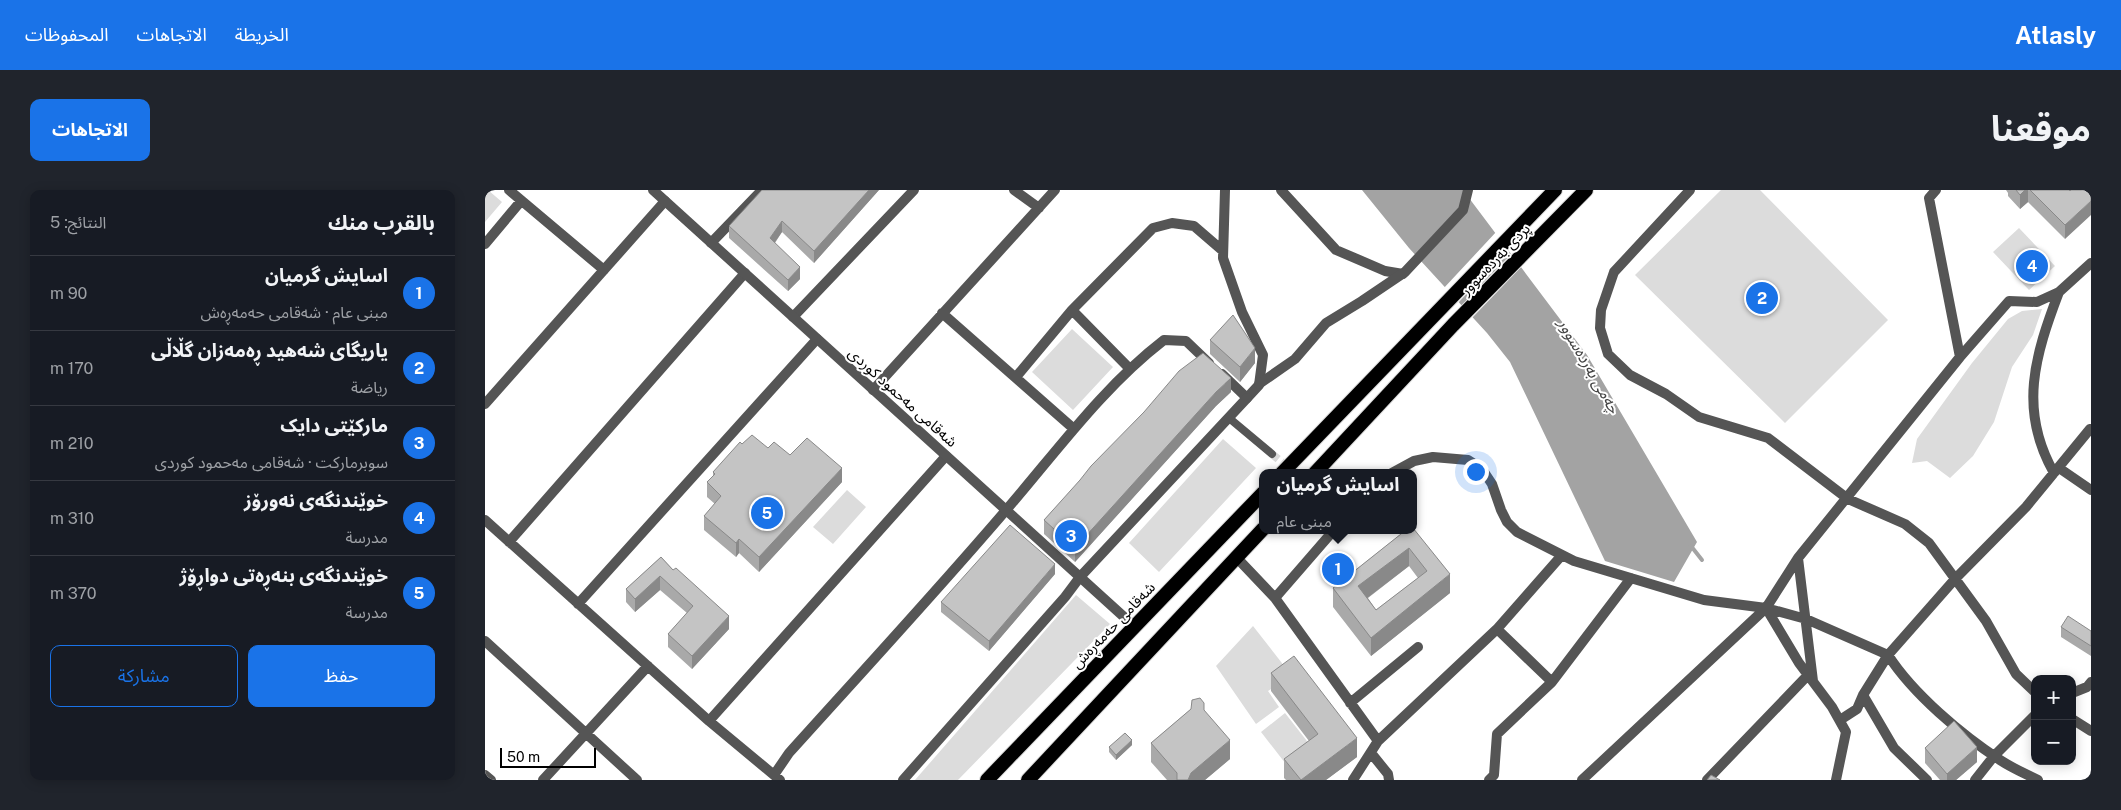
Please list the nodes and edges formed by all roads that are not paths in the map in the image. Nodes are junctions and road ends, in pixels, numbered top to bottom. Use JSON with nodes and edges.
{"nodes":[{"id":1,"x":509,"y":190,"type":"edge"},
{"id":2,"x":653,"y":190,"type":"edge"},
{"id":3,"x":762,"y":190,"type":"edge"},
{"id":4,"x":914,"y":190,"type":"edge"},
{"id":5,"x":1015,"y":190,"type":"edge"},
{"id":6,"x":1055,"y":190,"type":"edge"},
{"id":7,"x":1225,"y":190,"type":"edge"},
{"id":8,"x":1281,"y":190,"type":"edge"},
{"id":9,"x":1468,"y":190,"type":"edge"},
{"id":10,"x":1555,"y":190,"type":"edge"},
{"id":11,"x":1586,"y":190,"type":"edge"},
{"id":12,"x":1690,"y":190,"type":"edge"},
{"id":13,"x":1936,"y":190,"type":"edge"},
{"id":14,"x":521,"y":201,"type":"junction"},
{"id":15,"x":665,"y":201,"type":"junction"},
{"id":16,"x":1039,"y":208,"type":"junction"},
{"id":17,"x":711,"y":243,"type":"junction"},
{"id":18,"x":485,"y":244,"type":"edge"},
{"id":19,"x":1223,"y":251,"type":"junction"},
{"id":20,"x":2091,"y":263,"type":"edge"},
{"id":21,"x":604,"y":270,"type":"junction"},
{"id":22,"x":745,"y":273,"type":"junction"},
{"id":23,"x":1403,"y":274,"type":"junction"},
{"id":24,"x":2059,"y":292,"type":"junction"},
{"id":25,"x":1072,"y":310,"type":"junction"},
{"id":26,"x":943,"y":313,"type":"junction"},
{"id":27,"x":793,"y":317,"type":"junction"},
{"id":28,"x":817,"y":339,"type":"junction"},
{"id":29,"x":1960,"y":357,"type":"junction"},
{"id":30,"x":1129,"y":368,"type":"junction"},
{"id":31,"x":1016,"y":377,"type":"junction"},
{"id":32,"x":1259,"y":384,"type":"junction"},
{"id":33,"x":873,"y":390,"type":"junction"},
{"id":34,"x":1247,"y":398,"type":"junction"},
{"id":35,"x":485,"y":404,"type":"edge"},
{"id":36,"x":1342,"y":411,"type":"junction"},
{"id":37,"x":1229,"y":418,"type":"junction"},
{"id":38,"x":1357,"y":428,"type":"junction"},
{"id":39,"x":2090,"y":429,"type":"edge"},
{"id":40,"x":1074,"y":430,"type":"junction"},
{"id":41,"x":1272,"y":454,"type":"tunnel mouth"},
{"id":42,"x":946,"y":456,"type":"junction"},
{"id":43,"x":1286,"y":469,"type":"edge"},
{"id":44,"x":1319,"y":469,"type":"edge"},
{"id":45,"x":1399,"y":469,"type":"edge"},
{"id":46,"x":2056,"y":471,"type":"junction"},
{"id":47,"x":2091,"y":490,"type":"edge"},
{"id":48,"x":1259,"y":497,"type":"edge"},
{"id":49,"x":1848,"y":499,"type":"junction"},
{"id":50,"x":1006,"y":510,"type":"junction"},
{"id":51,"x":485,"y":520,"type":"edge"},
{"id":52,"x":1259,"y":533,"type":"edge"},
{"id":53,"x":1331,"y":534,"type":"edge"},
{"id":54,"x":509,"y":542,"type":"junction"},
{"id":55,"x":1562,"y":555,"type":"junction"},
{"id":56,"x":1237,"y":558,"type":"junction"},
{"id":57,"x":1798,"y":558,"type":"junction"},
{"id":58,"x":1080,"y":577,"type":"junction"},
{"id":59,"x":1631,"y":578,"type":"junction"},
{"id":60,"x":1955,"y":579,"type":"junction"},
{"id":61,"x":1275,"y":598,"type":"junction"},
{"id":62,"x":579,"y":604,"type":"junction"},
{"id":63,"x":1766,"y":608,"type":"junction"},
{"id":64,"x":1806,"y":619,"type":"junction"},
{"id":65,"x":1134,"y":626,"type":"junction"},
{"id":66,"x":1497,"y":629,"type":"junction"},
{"id":67,"x":485,"y":641,"type":"edge"},
{"id":68,"x":1418,"y":647,"type":"dead end"},
{"id":69,"x":1888,"y":655,"type":"junction"},
{"id":70,"x":648,"y":666,"type":"junction"},
{"id":71,"x":1811,"y":678,"type":"junction"},
{"id":72,"x":1552,"y":682,"type":"junction"},
{"id":73,"x":2091,"y":682,"type":"edge"},
{"id":74,"x":2031,"y":688,"type":"edge"},
{"id":75,"x":2076,"y":692,"type":"edge"},
{"id":76,"x":1863,"y":694,"type":"junction"},
{"id":77,"x":1350,"y":703,"type":"junction"},
{"id":78,"x":2031,"y":719,"type":"edge"},
{"id":79,"x":1840,"y":720,"type":"junction"},
{"id":80,"x":709,"y":721,"type":"junction"},
{"id":81,"x":2076,"y":722,"type":"edge"},
{"id":82,"x":2091,"y":731,"type":"edge"},
{"id":83,"x":587,"y":733,"type":"junction"},
{"id":84,"x":1378,"y":741,"type":"junction"},
{"id":85,"x":1371,"y":753,"type":"junction"},
{"id":86,"x":1994,"y":756,"type":"junction"},
{"id":87,"x":485,"y":775,"type":"edge"},
{"id":88,"x":777,"y":777,"type":"edge"},
{"id":89,"x":491,"y":780,"type":"edge"},
{"id":90,"x":543,"y":780,"type":"edge"},
{"id":91,"x":637,"y":780,"type":"edge"},
{"id":92,"x":903,"y":780,"type":"edge"},
{"id":93,"x":987,"y":780,"type":"edge"},
{"id":94,"x":1028,"y":780,"type":"edge"},
{"id":95,"x":1353,"y":780,"type":"edge"},
{"id":96,"x":1389,"y":780,"type":"edge"},
{"id":97,"x":1489,"y":780,"type":"edge"},
{"id":98,"x":1582,"y":780,"type":"edge"},
{"id":99,"x":1707,"y":780,"type":"edge"},
{"id":100,"x":1836,"y":780,"type":"edge"},
{"id":101,"x":1927,"y":780,"type":"edge"},
{"id":102,"x":1975,"y":780,"type":"edge"},
{"id":103,"x":2038,"y":780,"type":"edge"}],
"edges":[{"from":1,"to":14,"type":"street"},
{"from":2,"to":15,"type":"street","name":"شەقامی مەحمود کوردی"},
{"from":3,"to":17,"type":"street"},
{"from":4,"to":27,"type":"street"},
{"from":5,"to":16,"type":"street"},
{"from":6,"to":16,"type":"street"},
{"from":7,"to":19,"type":"street"},
{"from":8,"to":23,"type":"street"},
{"from":9,"to":23,"type":"street"},
{"from":10,"to":36,"type":"highway","name":"پردی بەردەسوور"},
{"from":11,"to":38,"type":"highway","name":"پردی بەردەسوور"},
{"from":12,"to":49,"type":"street"},
{"from":13,"to":29,"type":"street"},
{"from":14,"to":18,"type":"street"},
{"from":14,"to":21,"type":"street"},
{"from":15,"to":17,"type":"street","name":"شەقامی مەحمود کوردی"},
{"from":15,"to":21,"type":"street"},
{"from":16,"to":26,"type":"street"},
{"from":17,"to":22,"type":"street","name":"شەقامی مەحمود کوردی"},
{"from":19,"to":25,"type":"street"},
{"from":19,"to":32,"type":"street"},
{"from":20,"to":24,"type":"street"},
{"from":21,"to":35,"type":"street"},
{"from":22,"to":27,"type":"street","name":"شەقامی مەحمود کوردی"},
{"from":22,"to":54,"type":"street"},
{"from":23,"to":32,"type":"street"},
{"from":24,"to":29,"type":"street"},
{"from":24,"to":46,"type":"street"},
{"from":25,"to":30,"type":"street"},
{"from":25,"to":31,"type":"street"},
{"from":26,"to":31,"type":"street"},
{"from":26,"to":33,"type":"street"},
{"from":27,"to":28,"type":"street","name":"شەقامی مەحمود کوردی"},
{"from":28,"to":33,"type":"street","name":"شەقامی مەحمود کوردی"},
{"from":28,"to":62,"type":"street"},
{"from":29,"to":49,"type":"street"},
{"from":30,"to":34,"type":"street"},
{"from":30,"to":40,"type":"street"},
{"from":31,"to":40,"type":"street"},
{"from":32,"to":34,"type":"street"},
{"from":33,"to":42,"type":"street","name":"شەقامی مەحمود کوردی"},
{"from":34,"to":37,"type":"street"},
{"from":36,"to":38,"type":"highway"},
{"from":36,"to":43,"type":"highway"},
{"from":37,"to":41,"type":"street"},
{"from":37,"to":58,"type":"street"},
{"from":38,"to":44,"type":"highway"},
{"from":39,"to":46,"type":"street"},
{"from":40,"to":50,"type":"street"},
{"from":42,"to":50,"type":"street","name":"شەقامی مەحمود کوردی"},
{"from":42,"to":80,"type":"street"},
{"from":45,"to":55,"type":"street"},
{"from":46,"to":47,"type":"street"},
{"from":46,"to":60,"type":"street"},
{"from":48,"to":65,"type":"highway","name":"شەقامی حەمەڕەش"},
{"from":49,"to":57,"type":"street"},
{"from":49,"to":60,"type":"street"},
{"from":50,"to":58,"type":"street","name":"شەقامی مەحمود کوردی"},
{"from":50,"to":88,"type":"street"},
{"from":51,"to":54,"type":"street"},
{"from":52,"to":56,"type":"highway"},
{"from":53,"to":61,"type":"street"},
{"from":54,"to":62,"type":"street"},
{"from":55,"to":59,"type":"street"},
{"from":55,"to":66,"type":"street"},
{"from":56,"to":61,"type":"street"},
{"from":56,"to":94,"type":"highway"},
{"from":57,"to":63,"type":"street"},
{"from":57,"to":64,"type":"street"},
{"from":58,"to":65,"type":"street","name":"شەقامی مەحمود کوردی"},
{"from":58,"to":92,"type":"street"},
{"from":59,"to":63,"type":"street"},
{"from":59,"to":72,"type":"street"},
{"from":60,"to":69,"type":"street"},
{"from":60,"to":74,"type":"street"},
{"from":61,"to":77,"type":"street"},
{"from":62,"to":70,"type":"street"},
{"from":63,"to":64,"type":"street"},
{"from":63,"to":71,"type":"street"},
{"from":63,"to":98,"type":"street"},
{"from":64,"to":69,"type":"street"},
{"from":64,"to":71,"type":"street"},
{"from":65,"to":93,"type":"highway","name":"شەقامی حەمەڕەش"},
{"from":66,"to":72,"type":"street"},
{"from":66,"to":84,"type":"street"},
{"from":67,"to":83,"type":"street"},
{"from":68,"to":77,"type":"street"},
{"from":69,"to":76,"type":"street"},
{"from":69,"to":86,"type":"street"},
{"from":70,"to":80,"type":"street"},
{"from":70,"to":83,"type":"street"},
{"from":71,"to":79,"type":"street"},
{"from":71,"to":99,"type":"street"},
{"from":72,"to":97,"type":"street"},
{"from":73,"to":75,"type":"street"},
{"from":76,"to":79,"type":"street"},
{"from":76,"to":101,"type":"street"},
{"from":77,"to":84,"type":"street"},
{"from":78,"to":86,"type":"street"},
{"from":79,"to":100,"type":"street"},
{"from":80,"to":88,"type":"street"},
{"from":81,"to":82,"type":"street"},
{"from":83,"to":90,"type":"street"},
{"from":83,"to":91,"type":"street"},
{"from":84,"to":85,"type":"street"},
{"from":85,"to":95,"type":"street"},
{"from":85,"to":96,"type":"street"},
{"from":86,"to":102,"type":"street"},
{"from":86,"to":103,"type":"street"},
{"from":87,"to":89,"type":"street"}]}
